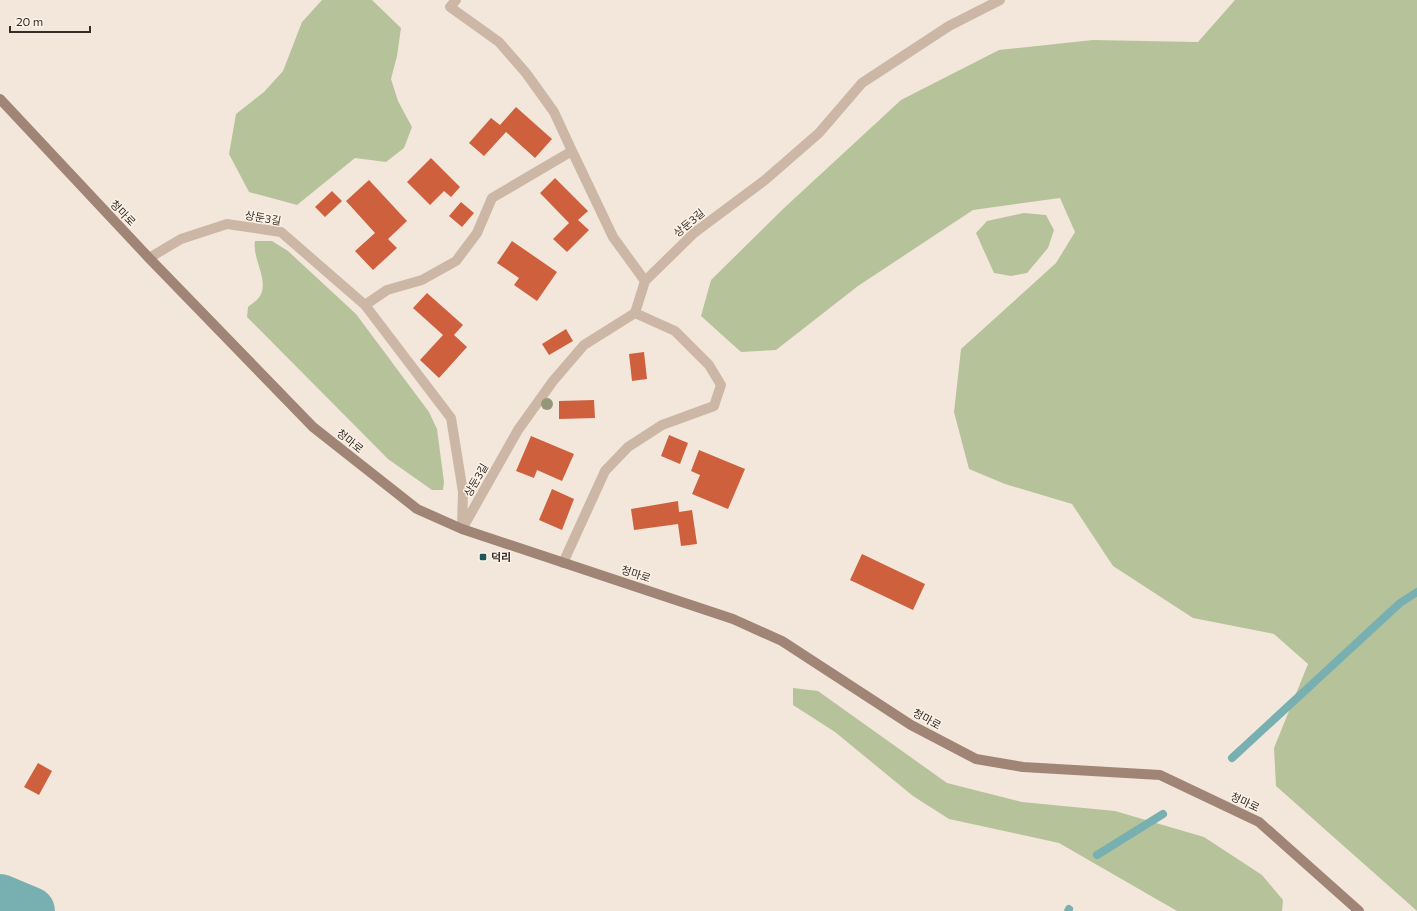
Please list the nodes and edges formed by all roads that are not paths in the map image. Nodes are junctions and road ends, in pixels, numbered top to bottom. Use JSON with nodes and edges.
{"nodes":[{"id":1,"x":456,"y":0,"type":"edge"},
{"id":2,"x":1000,"y":0,"type":"edge"},
{"id":3,"x":0,"y":99,"type":"edge"},
{"id":4,"x":572,"y":151,"type":"junction"},
{"id":5,"x":149,"y":258,"type":"junction"},
{"id":6,"x":645,"y":281,"type":"junction"},
{"id":7,"x":365,"y":305,"type":"junction"},
{"id":8,"x":634,"y":313,"type":"junction"},
{"id":9,"x":462,"y":529,"type":"junction"},
{"id":10,"x":564,"y":563,"type":"junction"},
{"id":11,"x":1359,"y":911,"type":"edge"}],
"edges":[{"from":1,"to":4,"type":"lane"},
{"from":2,"to":6,"type":"lane","name":"상둔3길"},
{"from":3,"to":5,"type":"street","name":"청마로"},
{"from":4,"to":6,"type":"lane"},
{"from":4,"to":7,"type":"lane"},
{"from":5,"to":7,"type":"lane","name":"상둔3길"},
{"from":5,"to":9,"type":"street","name":"청마로"},
{"from":6,"to":8,"type":"lane","name":"상둔3길"},
{"from":7,"to":9,"type":"lane","name":"상둔3길"},
{"from":8,"to":9,"type":"lane","name":"상둔3길"},
{"from":8,"to":10,"type":"lane"},
{"from":9,"to":10,"type":"street","name":"청마로"},
{"from":10,"to":11,"type":"street","name":"청마로"}]}
